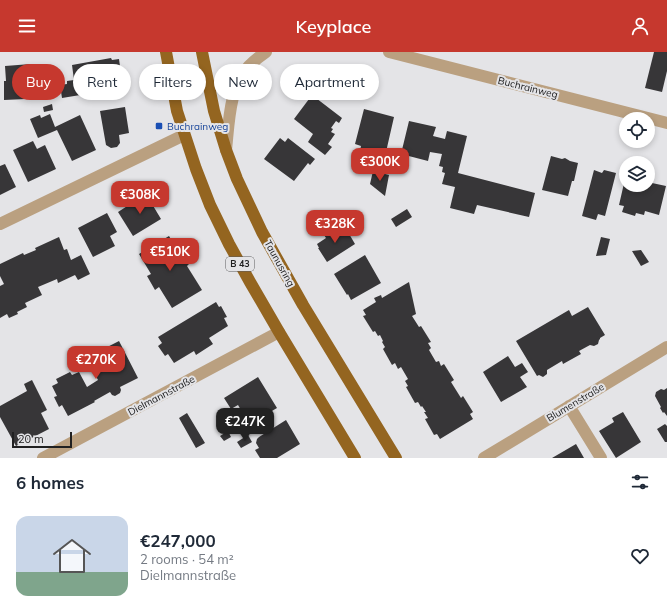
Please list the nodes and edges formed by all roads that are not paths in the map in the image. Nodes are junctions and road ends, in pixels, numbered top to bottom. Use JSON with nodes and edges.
{"nodes":[{"id":1,"x":166,"y":52,"type":"edge"},
{"id":2,"x":202,"y":52,"type":"edge"},
{"id":3,"x":266,"y":52,"type":"edge"},
{"id":4,"x":389,"y":52,"type":"edge"},
{"id":5,"x":667,"y":123,"type":"edge"},
{"id":6,"x":184,"y":135,"type":"junction"},
{"id":7,"x":226,"y":150,"type":"junction"},
{"id":8,"x":0,"y":224,"type":"edge"},
{"id":9,"x":279,"y":332,"type":"junction"},
{"id":10,"x":667,"y":347,"type":"edge"},
{"id":11,"x":569,"y":406,"type":"junction"},
{"id":12,"x":43,"y":458,"type":"edge"},
{"id":13,"x":355,"y":458,"type":"edge"},
{"id":14,"x":396,"y":458,"type":"edge"},
{"id":15,"x":484,"y":458,"type":"edge"},
{"id":16,"x":601,"y":458,"type":"edge"}],
"edges":[{"from":1,"to":6,"type":"main road","number":"B 43"},
{"from":2,"to":7,"type":"main road","name":"Taunusring"},
{"from":3,"to":7,"type":"street"},
{"from":4,"to":5,"type":"street","name":"Buchrainweg"},
{"from":6,"to":8,"type":"street"},
{"from":6,"to":9,"type":"main road","number":"B 43"},
{"from":7,"to":14,"type":"main road","name":"Taunusring"},
{"from":9,"to":12,"type":"street","name":"Dielmannstraße"},
{"from":9,"to":13,"type":"main road","number":"B 43"},
{"from":10,"to":11,"type":"street","name":"Blumenstraße"},
{"from":11,"to":15,"type":"street","name":"Blumenstraße"},
{"from":11,"to":16,"type":"street"}]}
